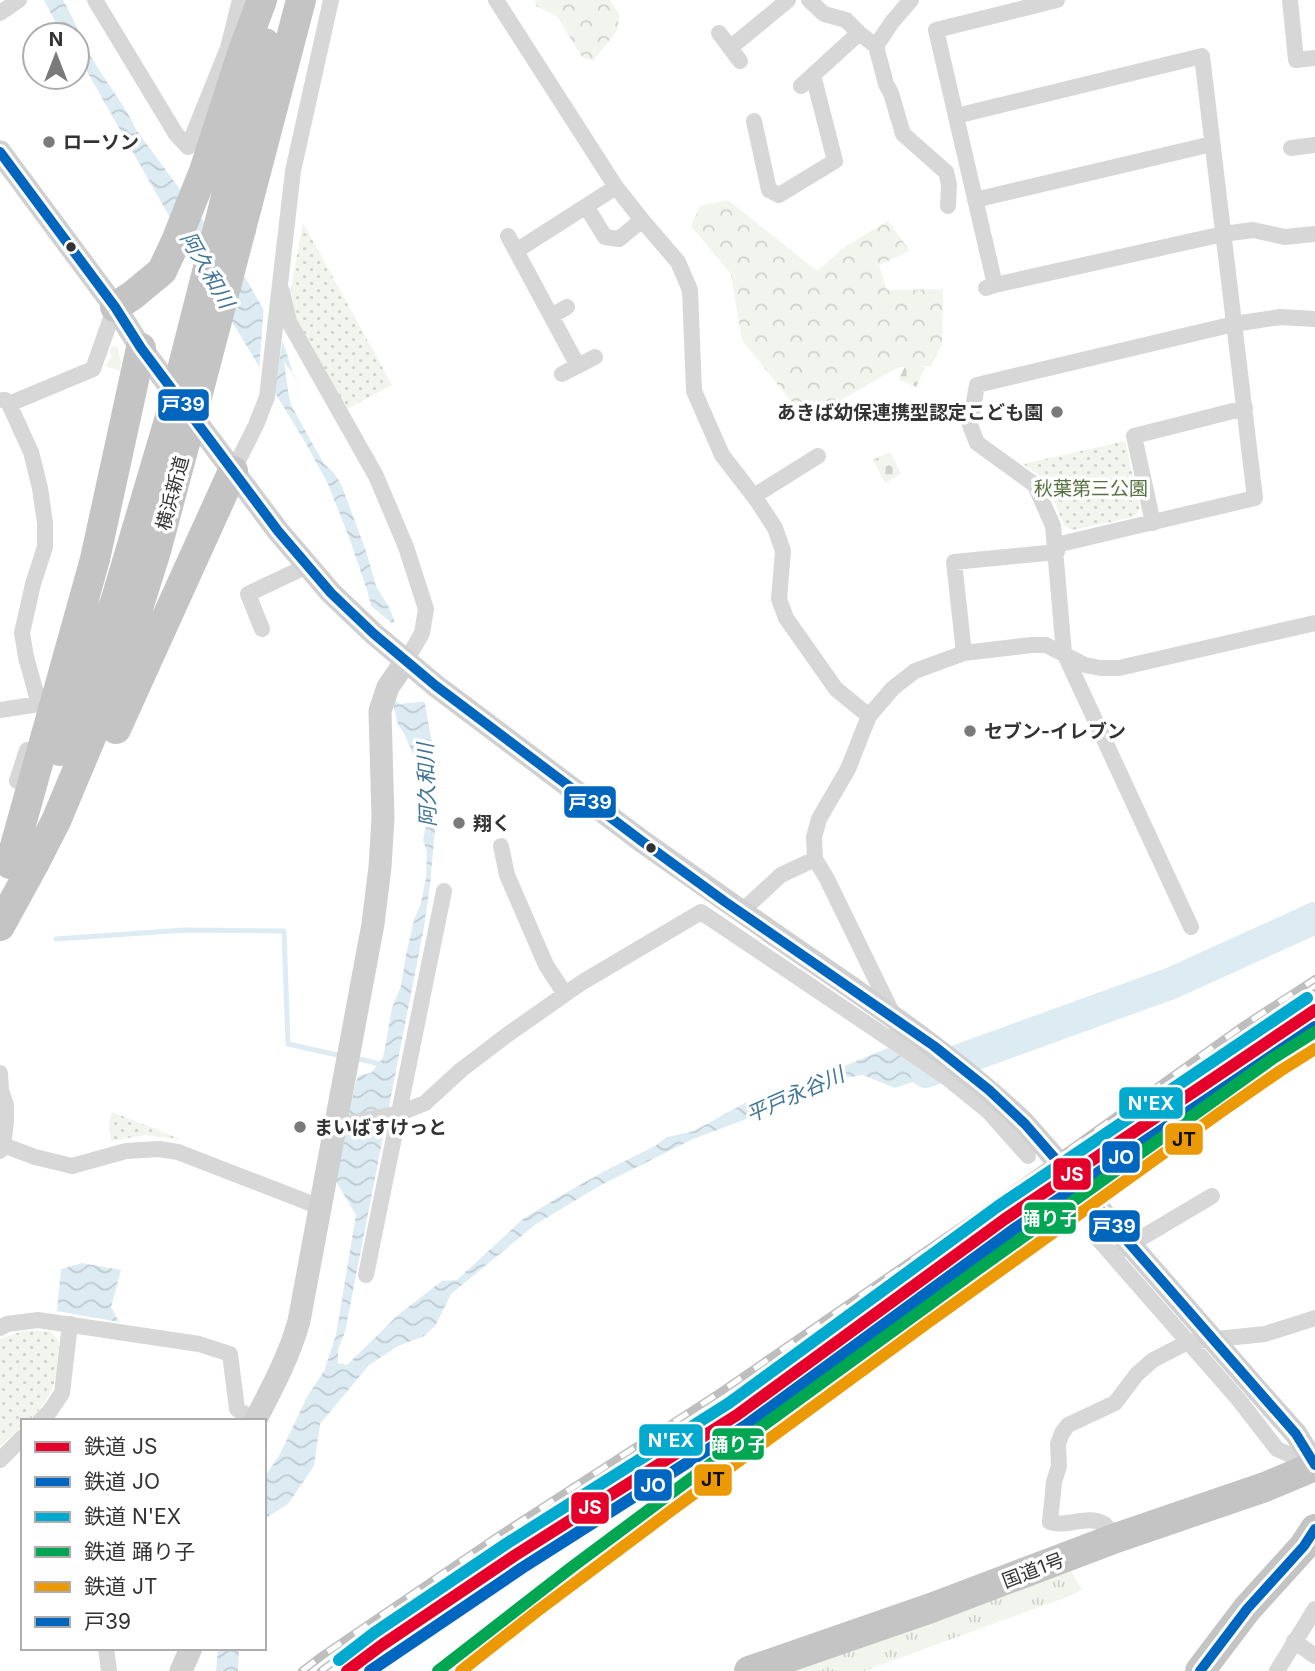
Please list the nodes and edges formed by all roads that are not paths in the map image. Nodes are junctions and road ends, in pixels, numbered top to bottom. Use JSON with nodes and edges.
{"nodes":[{"id":1,"x":19,"y":0,"type":"edge"},
{"id":2,"x":95,"y":0,"type":"edge"},
{"id":3,"x":240,"y":0,"type":"edge"},
{"id":4,"x":262,"y":0,"type":"edge"},
{"id":5,"x":275,"y":0,"type":"edge"},
{"id":6,"x":301,"y":0,"type":"edge"},
{"id":7,"x":331,"y":0,"type":"edge"},
{"id":8,"x":496,"y":0,"type":"edge"},
{"id":9,"x":789,"y":0,"type":"edge"},
{"id":10,"x":809,"y":0,"type":"edge"},
{"id":11,"x":911,"y":0,"type":"edge"},
{"id":12,"x":1058,"y":0,"type":"edge"},
{"id":13,"x":1290,"y":0,"type":"edge"},
{"id":14,"x":0,"y":13,"type":"edge"},
{"id":15,"x":719,"y":33,"type":"dead end"},
{"id":16,"x":859,"y":33,"type":"junction"},
{"id":17,"x":876,"y":46,"type":"junction"},
{"id":18,"x":730,"y":48,"type":"junction"},
{"id":19,"x":1315,"y":58,"type":"edge"},
{"id":20,"x":740,"y":61,"type":"dead end"},
{"id":21,"x":956,"y":116,"type":"junction"},
{"id":22,"x":754,"y":121,"type":"dead end"},
{"id":23,"x":1212,"y":144,"type":"junction"},
{"id":24,"x":1315,"y":145,"type":"edge"},
{"id":25,"x":1291,"y":148,"type":"dead end"},
{"id":26,"x":0,"y":152,"type":"edge"},
{"id":27,"x":616,"y":187,"type":"junction"},
{"id":28,"x":975,"y":200,"type":"junction"},
{"id":29,"x":586,"y":206,"type":"junction"},
{"id":30,"x":948,"y":206,"type":"dead end"},
{"id":31,"x":232,"y":217,"type":"junction"},
{"id":32,"x":642,"y":220,"type":"junction"},
{"id":33,"x":1223,"y":234,"type":"junction"},
{"id":34,"x":1315,"y":234,"type":"edge"},
{"id":35,"x":508,"y":236,"type":"dead end"},
{"id":36,"x":516,"y":251,"type":"junction"},
{"id":37,"x":280,"y":282,"type":"junction"},
{"id":38,"x":115,"y":307,"type":"junction"},
{"id":39,"x":568,"y":307,"type":"dead end"},
{"id":40,"x":551,"y":316,"type":"junction"},
{"id":41,"x":1315,"y":319,"type":"edge"},
{"id":42,"x":1234,"y":324,"type":"junction"},
{"id":43,"x":141,"y":348,"type":"junction"},
{"id":44,"x":595,"y":357,"type":"dead end"},
{"id":45,"x":578,"y":366,"type":"junction"},
{"id":46,"x":562,"y":374,"type":"dead end"},
{"id":47,"x":4,"y":402,"type":"edge"},
{"id":48,"x":1245,"y":408,"type":"junction"},
{"id":49,"x":178,"y":428,"type":"junction"},
{"id":50,"x":818,"y":456,"type":"dead end"},
{"id":51,"x":233,"y":471,"type":"junction"},
{"id":52,"x":754,"y":496,"type":"junction"},
{"id":53,"x":1153,"y":523,"type":"junction"},
{"id":54,"x":1056,"y":548,"type":"junction"},
{"id":55,"x":307,"y":566,"type":"junction"},
{"id":56,"x":1315,"y":623,"type":"edge"},
{"id":57,"x":262,"y":629,"type":"dead end"},
{"id":58,"x":964,"y":653,"type":"junction"},
{"id":59,"x":1064,"y":653,"type":"junction"},
{"id":60,"x":406,"y":661,"type":"junction"},
{"id":61,"x":38,"y":704,"type":"junction"},
{"id":62,"x":0,"y":710,"type":"edge"},
{"id":63,"x":869,"y":716,"type":"junction"},
{"id":64,"x":17,"y":781,"type":"dead end"},
{"id":65,"x":56,"y":821,"type":"junction"},
{"id":66,"x":501,"y":846,"type":"dead end"},
{"id":67,"x":815,"y":859,"type":"junction"},
{"id":68,"x":5,"y":872,"type":"edge"},
{"id":69,"x":444,"y":891,"type":"dead end"},
{"id":70,"x":741,"y":912,"type":"junction"},
{"id":71,"x":0,"y":926,"type":"edge"},
{"id":72,"x":1191,"y":927,"type":"dead end"},
{"id":73,"x":565,"y":994,"type":"junction"},
{"id":74,"x":889,"y":1038,"type":"junction"},
{"id":75,"x":0,"y":1073,"type":"edge"},
{"id":76,"x":397,"y":1114,"type":"junction"},
{"id":77,"x":339,"y":1125,"type":"junction"},
{"id":78,"x":1,"y":1147,"type":"edge"},
{"id":79,"x":1028,"y":1156,"type":"dead end"},
{"id":80,"x":1209,"y":1193,"type":"dead end"},
{"id":81,"x":320,"y":1207,"type":"junction"},
{"id":82,"x":1099,"y":1240,"type":"dead end"},
{"id":83,"x":1112,"y":1255,"type":"junction"},
{"id":84,"x":366,"y":1275,"type":"dead end"},
{"id":85,"x":1315,"y":1318,"type":"edge"},
{"id":86,"x":71,"y":1324,"type":"junction"},
{"id":87,"x":0,"y":1328,"type":"edge"},
{"id":88,"x":1188,"y":1342,"type":"junction"},
{"id":89,"x":42,"y":1419,"type":"edge"},
{"id":90,"x":252,"y":1419,"type":"edge"},
{"id":91,"x":256,"y":1419,"type":"edge"},
{"id":92,"x":21,"y":1439,"type":"edge"},
{"id":93,"x":0,"y":1460,"type":"edge"},
{"id":94,"x":1315,"y":1466,"type":"edge"},
{"id":95,"x":1315,"y":1528,"type":"edge"},
{"id":96,"x":1116,"y":1538,"type":"junction"},
{"id":97,"x":1315,"y":1609,"type":"edge"},
{"id":98,"x":1294,"y":1641,"type":"junction"},
{"id":99,"x":106,"y":1650,"type":"edge"},
{"id":100,"x":190,"y":1650,"type":"edge"},
{"id":101,"x":1315,"y":1656,"type":"edge"},
{"id":102,"x":109,"y":1671,"type":"edge"},
{"id":103,"x":181,"y":1671,"type":"edge"},
{"id":104,"x":749,"y":1671,"type":"edge"},
{"id":105,"x":1200,"y":1671,"type":"edge"},
{"id":106,"x":1277,"y":1671,"type":"edge"}],
"edges":[{"from":1,"to":14,"type":"street"},
{"from":2,"to":3,"type":"street"},
{"from":4,"to":38,"type":"highway"},
{"from":5,"to":31,"type":"highway","name":"横浜新道"},
{"from":6,"to":31,"type":"highway","name":"横浜新道"},
{"from":7,"to":37,"type":"street"},
{"from":8,"to":27,"type":"street"},
{"from":9,"to":18,"type":"street"},
{"from":10,"to":16,"type":"street"},
{"from":11,"to":17,"type":"street"},
{"from":12,"to":21,"type":"street"},
{"from":13,"to":19,"type":"street"},
{"from":15,"to":18,"type":"street"},
{"from":16,"to":17,"type":"street"},
{"from":16,"to":22,"type":"street"},
{"from":17,"to":30,"type":"street"},
{"from":18,"to":20,"type":"street"},
{"from":21,"to":23,"type":"street"},
{"from":21,"to":28,"type":"street"},
{"from":23,"to":28,"type":"street"},
{"from":23,"to":33,"type":"street"},
{"from":24,"to":25,"type":"street"},
{"from":26,"to":38,"type":"main road"},
{"from":27,"to":29,"type":"street"},
{"from":27,"to":32,"type":"street"},
{"from":28,"to":33,"type":"street"},
{"from":29,"to":32,"type":"street"},
{"from":29,"to":36,"type":"street"},
{"from":31,"to":49,"type":"highway","name":"横浜新道","bridge":true},
{"from":32,"to":52,"type":"street"},
{"from":33,"to":34,"type":"street"},
{"from":33,"to":42,"type":"street"},
{"from":35,"to":36,"type":"street"},
{"from":36,"to":40,"type":"street"},
{"from":37,"to":51,"type":"street"},
{"from":37,"to":60,"type":"street"},
{"from":38,"to":43,"type":"main road"},
{"from":38,"to":47,"type":"street"},
{"from":39,"to":40,"type":"street"},
{"from":40,"to":45,"type":"street"},
{"from":41,"to":42,"type":"street"},
{"from":42,"to":48,"type":"street"},
{"from":42,"to":54,"type":"street"},
{"from":43,"to":51,"type":"main road"},
{"from":43,"to":68,"type":"highway"},
{"from":44,"to":45,"type":"street"},
{"from":45,"to":46,"type":"street"},
{"from":47,"to":61,"type":"street"},
{"from":48,"to":53,"type":"street"},
{"from":48,"to":53,"type":"street"},
{"from":49,"to":65,"type":"highway","name":"横浜新道"},
{"from":49,"to":68,"type":"highway","name":"横浜新道"},
{"from":50,"to":52,"type":"street"},
{"from":51,"to":55,"type":"main road"},
{"from":51,"to":65,"type":"highway"},
{"from":52,"to":63,"type":"street"},
{"from":53,"to":54,"type":"street"},
{"from":54,"to":58,"type":"street"},
{"from":54,"to":59,"type":"street"},
{"from":55,"to":57,"type":"street"},
{"from":55,"to":60,"type":"main road"},
{"from":56,"to":59,"type":"street"},
{"from":58,"to":59,"type":"street"},
{"from":58,"to":63,"type":"street"},
{"from":59,"to":72,"type":"street"},
{"from":60,"to":70,"type":"main road"},
{"from":60,"to":77,"type":"main road"},
{"from":61,"to":62,"type":"street"},
{"from":61,"to":64,"type":"street"},
{"from":63,"to":67,"type":"street"},
{"from":65,"to":71,"type":"highway","name":"横浜新道"},
{"from":66,"to":73,"type":"street"},
{"from":67,"to":70,"type":"street"},
{"from":67,"to":74,"type":"street"},
{"from":69,"to":76,"type":"street"},
{"from":70,"to":94,"type":"main road","bridge":true},
{"from":73,"to":74,"type":"street"},
{"from":73,"to":76,"type":"street"},
{"from":74,"to":79,"type":"street"},
{"from":75,"to":78,"type":"street"},
{"from":76,"to":77,"type":"street"},
{"from":76,"to":84,"type":"street"},
{"from":77,"to":81,"type":"main road"},
{"from":78,"to":81,"type":"street"},
{"from":80,"to":83,"type":"street"},
{"from":81,"to":91,"type":"main road"},
{"from":82,"to":83,"type":"street"},
{"from":83,"to":88,"type":"street"},
{"from":85,"to":88,"type":"street"},
{"from":86,"to":87,"type":"street"},
{"from":86,"to":89,"type":"street"},
{"from":86,"to":90,"type":"street"},
{"from":88,"to":94,"type":"street"},
{"from":88,"to":96,"type":"street"},
{"from":92,"to":93,"type":"street"},
{"from":94,"to":96,"type":"highway","name":"国道1号"},
{"from":95,"to":105,"type":"highway"},
{"from":96,"to":104,"type":"highway","name":"国道1号"},
{"from":97,"to":98,"type":"street"},
{"from":98,"to":101,"type":"street"},
{"from":98,"to":106,"type":"street"},
{"from":99,"to":102,"type":"street"},
{"from":100,"to":103,"type":"main road"}]}
